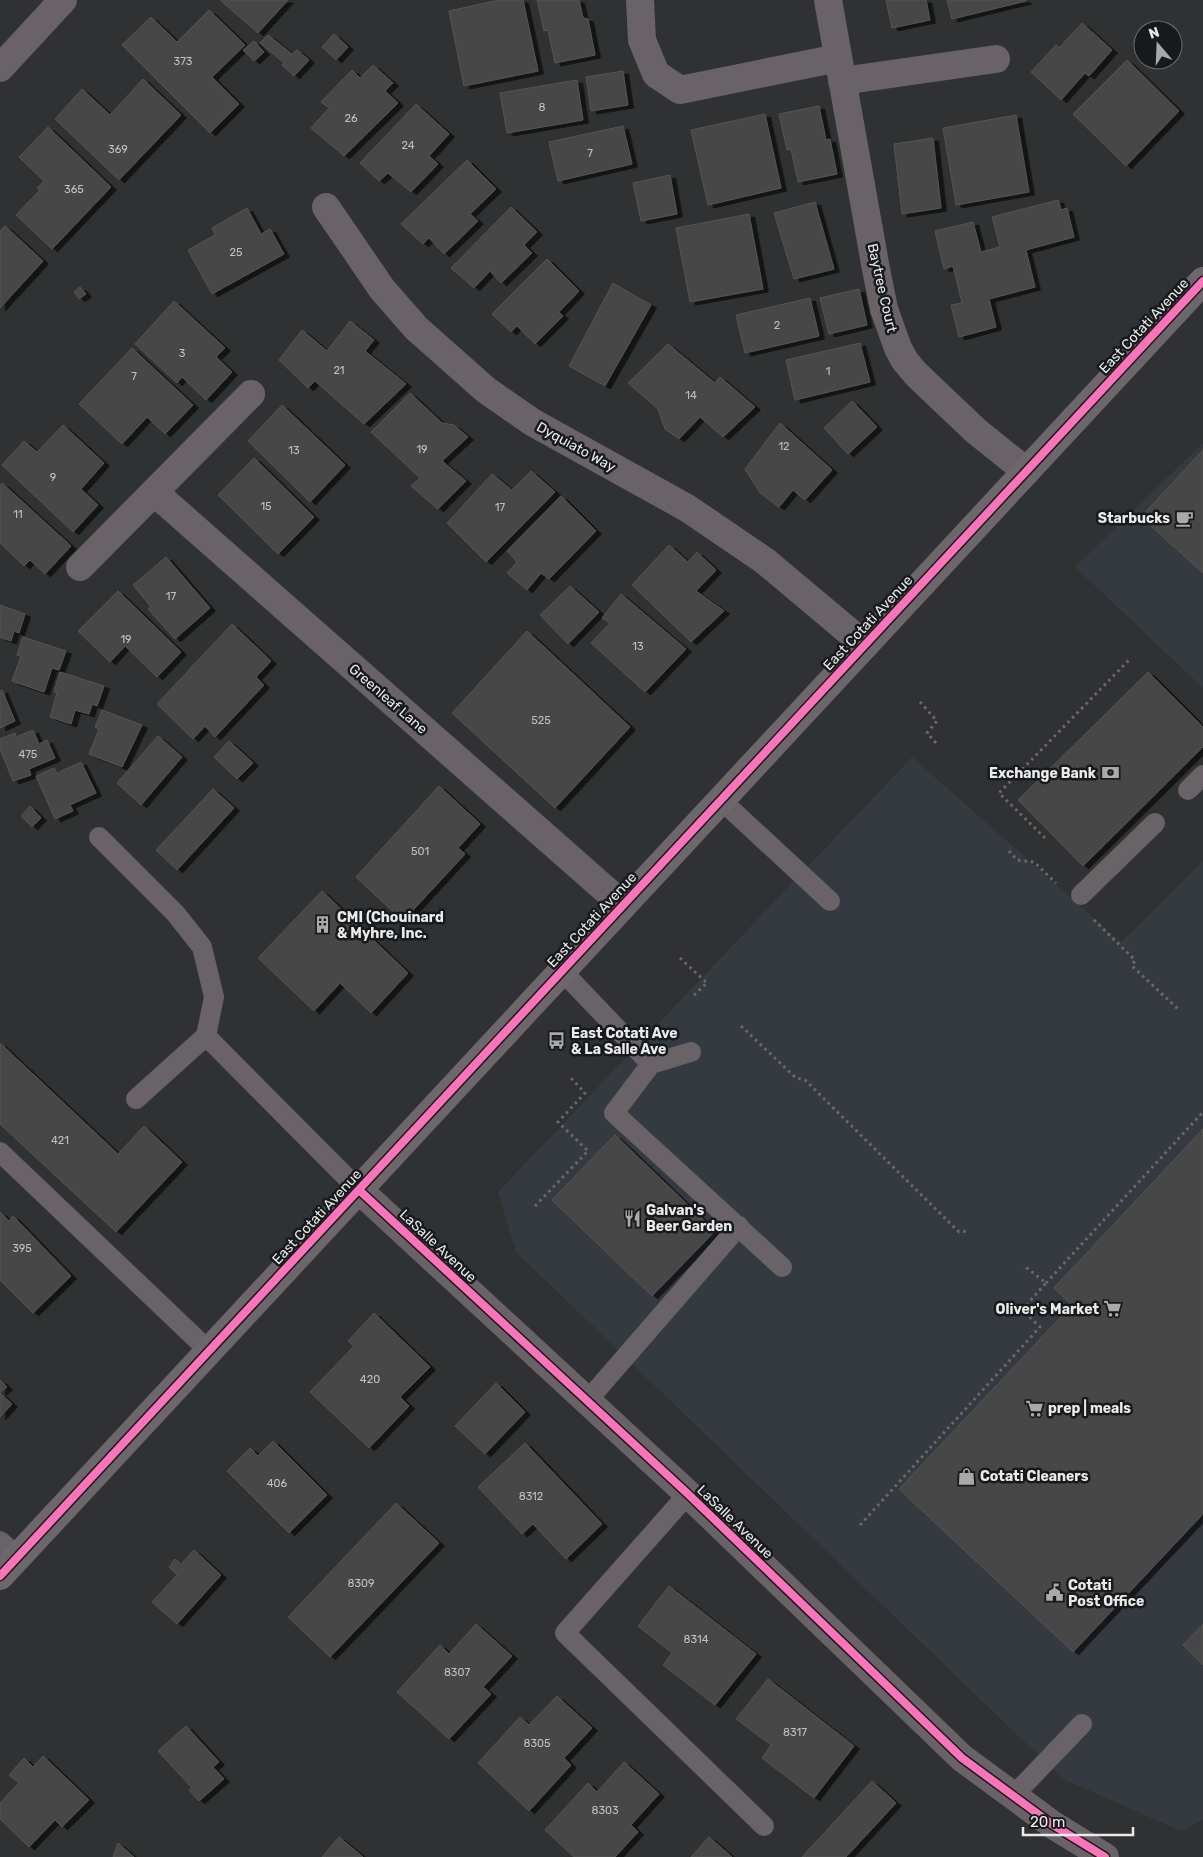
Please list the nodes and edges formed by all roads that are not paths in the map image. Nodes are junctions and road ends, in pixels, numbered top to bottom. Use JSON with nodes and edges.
{"nodes":[{"id":1,"x":63,"y":0,"type":"edge"},
{"id":2,"x":640,"y":0,"type":"edge"},
{"id":3,"x":828,"y":0,"type":"edge"},
{"id":4,"x":996,"y":58,"type":"dead end"},
{"id":5,"x":0,"y":68,"type":"edge"},
{"id":6,"x":840,"y":69,"type":"junction"},
{"id":7,"x":326,"y":207,"type":"dead end"},
{"id":8,"x":1203,"y":281,"type":"edge"},
{"id":9,"x":251,"y":394,"type":"dead end"},
{"id":10,"x":1026,"y":471,"type":"junction"},
{"id":11,"x":154,"y":492,"type":"junction"},
{"id":12,"x":80,"y":567,"type":"dead end"},
{"id":13,"x":864,"y":646,"type":"junction"},
{"id":14,"x":1203,"y":775,"type":"edge"},
{"id":15,"x":1188,"y":790,"type":"dead end"},
{"id":16,"x":721,"y":800,"type":"junction"},
{"id":17,"x":1155,"y":823,"type":"dead end"},
{"id":18,"x":99,"y":837,"type":"dead end"},
{"id":19,"x":1081,"y":895,"type":"dead end"},
{"id":20,"x":830,"y":901,"type":"dead end"},
{"id":21,"x":623,"y":905,"type":"junction"},
{"id":22,"x":562,"y":971,"type":"junction"},
{"id":23,"x":206,"y":1036,"type":"junction"},
{"id":24,"x":691,"y":1052,"type":"dead end"},
{"id":25,"x":651,"y":1064,"type":"junction"},
{"id":26,"x":136,"y":1099,"type":"dead end"},
{"id":27,"x":0,"y":1152,"type":"edge"},
{"id":28,"x":359,"y":1190,"type":"junction"},
{"id":29,"x":739,"y":1226,"type":"junction"},
{"id":30,"x":782,"y":1267,"type":"dead end"},
{"id":31,"x":209,"y":1351,"type":"junction"},
{"id":32,"x":587,"y":1401,"type":"junction"},
{"id":33,"x":688,"y":1494,"type":"junction"},
{"id":34,"x":6,"y":1558,"type":"edge"},
{"id":35,"x":1082,"y":1724,"type":"dead end"},
{"id":36,"x":1013,"y":1796,"type":"junction"},
{"id":37,"x":764,"y":1826,"type":"dead end"},
{"id":38,"x":1105,"y":1857,"type":"edge"}],
"edges":[{"from":1,"to":5,"type":"street"},
{"from":2,"to":6,"type":"street"},
{"from":3,"to":6,"type":"street","name":"Baytree Court"},
{"from":4,"to":6,"type":"street"},
{"from":6,"to":10,"type":"street","name":"Baytree Court"},
{"from":7,"to":13,"type":"street","name":"Dyquiato Way"},
{"from":8,"to":10,"type":"main road","name":"East Cotati Avenue"},
{"from":9,"to":11,"type":"street"},
{"from":10,"to":13,"type":"main road","name":"East Cotati Avenue"},
{"from":11,"to":12,"type":"street"},
{"from":11,"to":21,"type":"street","name":"Greenleaf Lane"},
{"from":13,"to":16,"type":"main road","name":"East Cotati Avenue"},
{"from":14,"to":15,"type":"lane"},
{"from":16,"to":20,"type":"lane"},
{"from":16,"to":21,"type":"main road","name":"East Cotati Avenue"},
{"from":17,"to":19,"type":"lane"},
{"from":18,"to":23,"type":"lane"},
{"from":21,"to":22,"type":"main road","name":"East Cotati Avenue"},
{"from":22,"to":25,"type":"lane"},
{"from":22,"to":28,"type":"main road","name":"East Cotati Avenue"},
{"from":23,"to":26,"type":"lane"},
{"from":23,"to":28,"type":"lane"},
{"from":24,"to":25,"type":"lane"},
{"from":25,"to":29,"type":"lane"},
{"from":27,"to":31,"type":"lane"},
{"from":28,"to":31,"type":"main road","name":"East Cotati Avenue"},
{"from":28,"to":32,"type":"street","name":"LaSalle Avenue"},
{"from":29,"to":30,"type":"lane"},
{"from":29,"to":32,"type":"lane"},
{"from":31,"to":34,"type":"main road","name":"East Cotati Avenue"},
{"from":32,"to":33,"type":"street","name":"LaSalle Avenue"},
{"from":33,"to":36,"type":"street","name":"LaSalle Avenue"},
{"from":33,"to":37,"type":"lane"},
{"from":35,"to":36,"type":"lane"},
{"from":36,"to":38,"type":"street","name":"LaSalle Avenue"}]}
